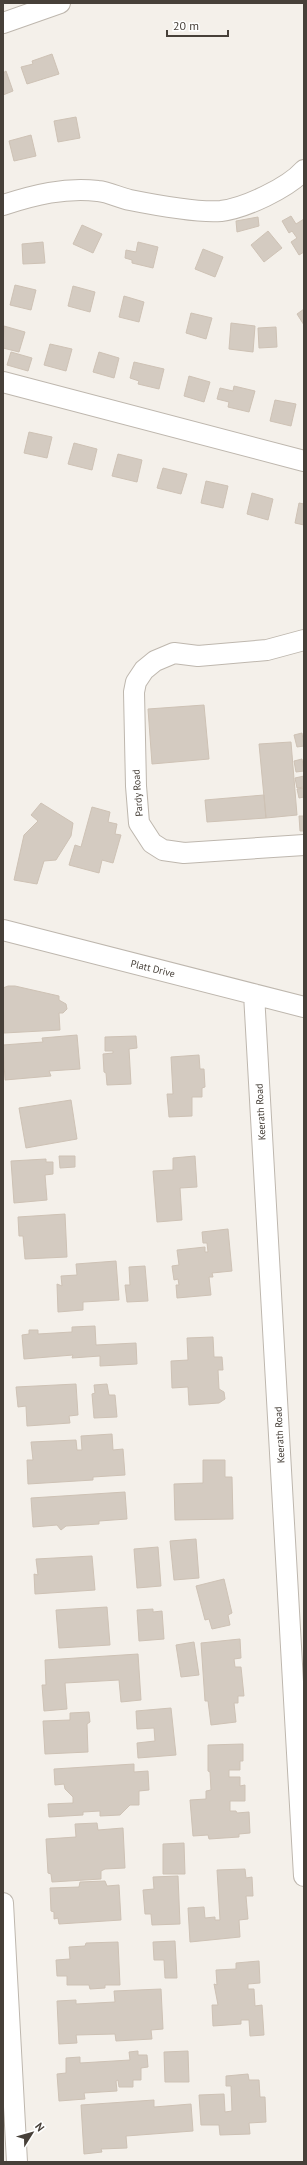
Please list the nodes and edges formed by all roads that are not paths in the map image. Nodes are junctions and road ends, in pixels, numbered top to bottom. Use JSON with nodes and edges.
{"nodes":[{"id":1,"x":60,"y":3,"type":"edge"},
{"id":2,"x":3,"y":23,"type":"edge"},
{"id":3,"x":304,"y":170,"type":"edge"},
{"id":4,"x":3,"y":205,"type":"edge"},
{"id":5,"x":3,"y":382,"type":"edge"},
{"id":6,"x":304,"y":460,"type":"edge"},
{"id":7,"x":304,"y":640,"type":"edge"},
{"id":8,"x":304,"y":845,"type":"edge"},
{"id":9,"x":3,"y":930,"type":"edge"},
{"id":10,"x":254,"y":994,"type":"junction"},
{"id":11,"x":304,"y":1007,"type":"edge"},
{"id":12,"x":304,"y":1876,"type":"edge"},
{"id":13,"x":3,"y":1903,"type":"edge"},
{"id":14,"x":17,"y":2162,"type":"edge"}],
"edges":[{"from":1,"to":2,"type":"street"},
{"from":3,"to":4,"type":"street"},
{"from":5,"to":6,"type":"street"},
{"from":7,"to":8,"type":"street","name":"Pardy Road"},
{"from":9,"to":10,"type":"street","name":"Platt Drive"},
{"from":10,"to":11,"type":"street","name":"Platt Drive"},
{"from":10,"to":12,"type":"street","name":"Keerath Road"},
{"from":13,"to":14,"type":"street"}]}
